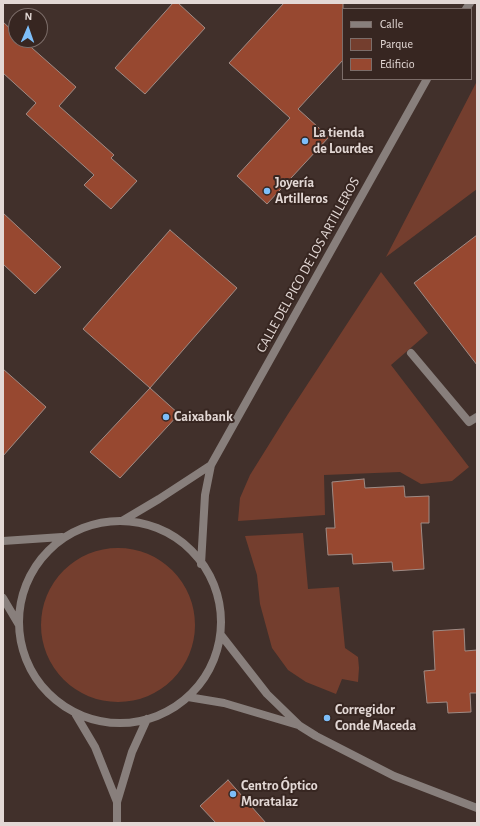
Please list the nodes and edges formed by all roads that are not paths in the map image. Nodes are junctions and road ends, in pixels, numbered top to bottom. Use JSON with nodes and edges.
{"nodes":[{"id":1,"x":426,"y":80,"type":"edge"},
{"id":2,"x":411,"y":353,"type":"dead end"},
{"id":3,"x":477,"y":417,"type":"edge"},
{"id":4,"x":211,"y":465,"type":"junction"},
{"id":5,"x":122,"y":521,"type":"junction"},
{"id":6,"x":62,"y":537,"type":"junction"},
{"id":7,"x":3,"y":541,"type":"edge"},
{"id":8,"x":201,"y":564,"type":"junction"},
{"id":9,"x":3,"y":598,"type":"edge"},
{"id":10,"x":19,"y":625,"type":"junction"},
{"id":11,"x":221,"y":635,"type":"junction"},
{"id":12,"x":188,"y":697,"type":"junction"},
{"id":13,"x":76,"y":715,"type":"junction"},
{"id":14,"x":147,"y":719,"type":"junction"},
{"id":15,"x":300,"y":726,"type":"junction"},
{"id":16,"x":117,"y":802,"type":"junction"},
{"id":17,"x":477,"y":808,"type":"edge"},
{"id":18,"x":117,"y":823,"type":"edge"}],
"edges":[{"from":1,"to":4,"type":"street","name":"CALLE DEL PICO DE LOS ARTILLEROS"},
{"from":2,"to":3,"type":"street"},
{"from":4,"to":5,"type":"street","name":"CALLE DEL PICO DE LOS ARTILLEROS"},
{"from":4,"to":8,"type":"street","name":"CALLE DEL PICO DE LOS ARTILLEROS"},
{"from":5,"to":6,"type":"street"},
{"from":5,"to":8,"type":"street"},
{"from":6,"to":7,"type":"street"},
{"from":6,"to":10,"type":"street"},
{"from":8,"to":11,"type":"street"},
{"from":9,"to":10,"type":"street"},
{"from":10,"to":13,"type":"street"},
{"from":11,"to":12,"type":"street"},
{"from":11,"to":15,"type":"street"},
{"from":12,"to":14,"type":"street"},
{"from":12,"to":15,"type":"street"},
{"from":13,"to":14,"type":"street"},
{"from":13,"to":16,"type":"street"},
{"from":14,"to":16,"type":"street"},
{"from":15,"to":17,"type":"street"},
{"from":16,"to":18,"type":"street"}]}
